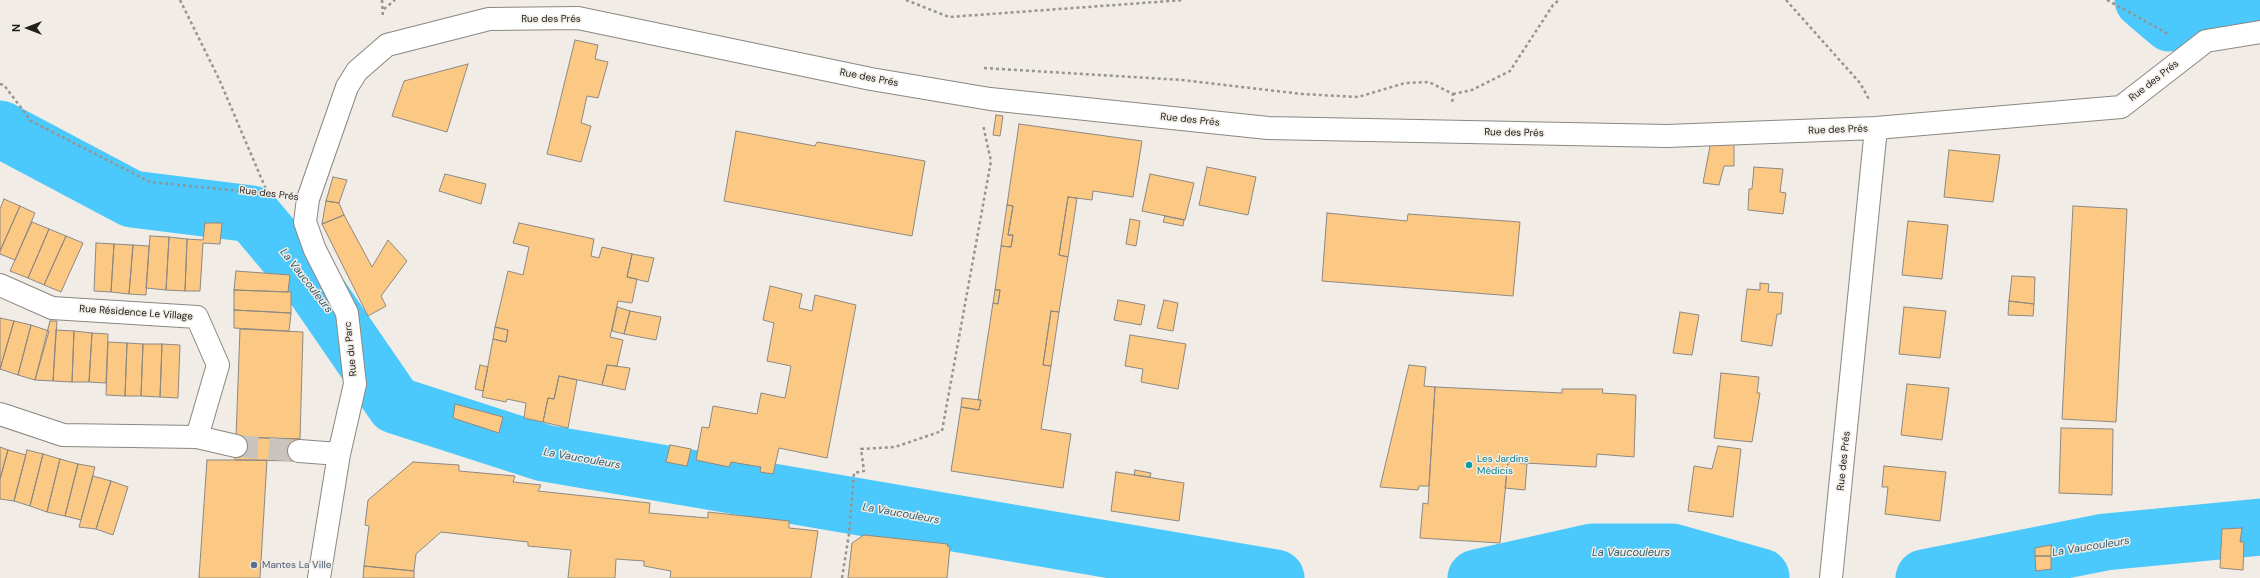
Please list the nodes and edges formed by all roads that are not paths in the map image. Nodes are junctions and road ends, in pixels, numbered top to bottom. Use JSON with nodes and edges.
{"nodes":[{"id":1,"x":2260,"y":32,"type":"edge"},
{"id":2,"x":1876,"y":128,"type":"junction"},
{"id":3,"x":308,"y":199,"type":"joint"},
{"id":4,"x":0,"y":285,"type":"edge"},
{"id":5,"x":0,"y":414,"type":"edge"},
{"id":6,"x":197,"y":437,"type":"junction"},
{"id":7,"x":236,"y":446,"type":"tunnel mouth"},
{"id":8,"x":299,"y":451,"type":"tunnel mouth"},
{"id":9,"x":339,"y":454,"type":"junction"},
{"id":10,"x":319,"y":578,"type":"edge"},
{"id":11,"x":1831,"y":578,"type":"edge"}],
"edges":[{"from":1,"to":2,"type":"street","name":"Rue des Prés"},
{"from":2,"to":3,"type":"street","name":"Rue des Prés"},
{"from":2,"to":11,"type":"street","name":"Rue des Prés"},
{"from":3,"to":9,"type":"street","name":"Rue du Parc"},
{"from":4,"to":6,"type":"street","name":"Rue Résidence Le Village"},
{"from":5,"to":6,"type":"street"},
{"from":6,"to":7,"type":"street"},
{"from":8,"to":9,"type":"street"},
{"from":9,"to":10,"type":"street","name":"Rue du Parc"}]}
